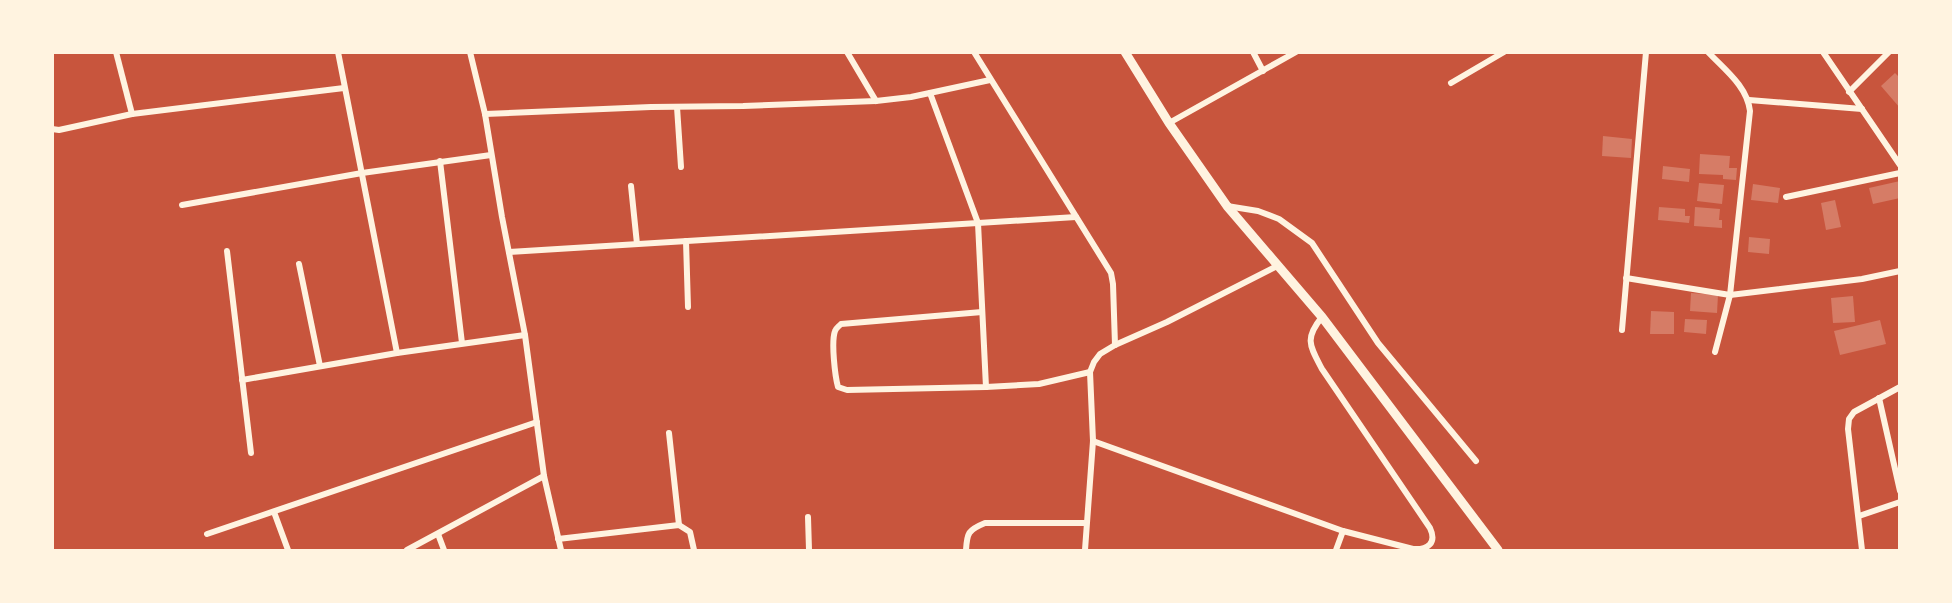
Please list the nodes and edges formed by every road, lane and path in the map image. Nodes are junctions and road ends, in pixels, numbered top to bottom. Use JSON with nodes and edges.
{"nodes":[{"id":1,"x":116,"y":52,"type":"edge"},
{"id":2,"x":338,"y":52,"type":"edge"},
{"id":3,"x":470,"y":52,"type":"edge"},
{"id":4,"x":847,"y":52,"type":"edge"},
{"id":5,"x":974,"y":52,"type":"edge"},
{"id":6,"x":1125,"y":52,"type":"edge"},
{"id":7,"x":1253,"y":52,"type":"edge"},
{"id":8,"x":1296,"y":52,"type":"edge"},
{"id":9,"x":1504,"y":52,"type":"edge"},
{"id":10,"x":1646,"y":52,"type":"edge"},
{"id":11,"x":1708,"y":52,"type":"edge"},
{"id":12,"x":1823,"y":52,"type":"edge"},
{"id":13,"x":1889,"y":52,"type":"edge"},
{"id":14,"x":1263,"y":70,"type":"junction"},
{"id":15,"x":990,"y":80,"type":"junction"},
{"id":16,"x":1451,"y":83,"type":"dead end"},
{"id":17,"x":344,"y":88,"type":"junction"},
{"id":18,"x":1850,"y":92,"type":"junction"},
{"id":19,"x":930,"y":93,"type":"junction"},
{"id":20,"x":1749,"y":100,"type":"junction"},
{"id":21,"x":876,"y":101,"type":"junction"},
{"id":22,"x":677,"y":107,"type":"junction"},
{"id":23,"x":1862,"y":110,"type":"junction"},
{"id":24,"x":132,"y":114,"type":"junction"},
{"id":25,"x":485,"y":114,"type":"junction"},
{"id":26,"x":1169,"y":123,"type":"junction"},
{"id":27,"x":52,"y":129,"type":"edge"},
{"id":28,"x":491,"y":155,"type":"junction"},
{"id":29,"x":440,"y":161,"type":"junction"},
{"id":30,"x":1899,"y":165,"type":"edge"},
{"id":31,"x":681,"y":167,"type":"dead end"},
{"id":32,"x":362,"y":173,"type":"junction"},
{"id":33,"x":1899,"y":173,"type":"edge"},
{"id":34,"x":631,"y":186,"type":"dead end"},
{"id":35,"x":1786,"y":197,"type":"dead end"},
{"id":36,"x":182,"y":205,"type":"dead end"},
{"id":37,"x":1227,"y":206,"type":"junction"},
{"id":38,"x":1076,"y":218,"type":"junction"},
{"id":39,"x":978,"y":224,"type":"junction"},
{"id":40,"x":686,"y":242,"type":"junction"},
{"id":41,"x":638,"y":244,"type":"junction"},
{"id":42,"x":227,"y":251,"type":"dead end"},
{"id":43,"x":509,"y":252,"type":"junction"},
{"id":44,"x":298,"y":264,"type":"dead end"},
{"id":45,"x":1279,"y":265,"type":"junction"},
{"id":46,"x":1899,"y":271,"type":"edge"},
{"id":47,"x":1626,"y":278,"type":"junction"},
{"id":48,"x":1730,"y":295,"type":"junction"},
{"id":49,"x":688,"y":307,"type":"dead end"},
{"id":50,"x":982,"y":312,"type":"junction"},
{"id":51,"x":1322,"y":317,"type":"junction"},
{"id":52,"x":1622,"y":330,"type":"dead end"},
{"id":53,"x":525,"y":335,"type":"junction"},
{"id":54,"x":462,"y":343,"type":"junction"},
{"id":55,"x":1115,"y":345,"type":"junction"},
{"id":56,"x":1715,"y":352,"type":"dead end"},
{"id":57,"x":397,"y":353,"type":"junction"},
{"id":58,"x":320,"y":366,"type":"junction"},
{"id":59,"x":1090,"y":372,"type":"junction"},
{"id":60,"x":243,"y":380,"type":"junction"},
{"id":61,"x":986,"y":387,"type":"junction"},
{"id":62,"x":1899,"y":387,"type":"edge"},
{"id":63,"x":1879,"y":398,"type":"junction"},
{"id":64,"x":537,"y":422,"type":"junction"},
{"id":65,"x":669,"y":433,"type":"dead end"},
{"id":66,"x":1093,"y":441,"type":"junction"},
{"id":67,"x":251,"y":453,"type":"dead end"},
{"id":68,"x":1476,"y":461,"type":"dead end"},
{"id":69,"x":544,"y":476,"type":"junction"},
{"id":70,"x":1899,"y":491,"type":"edge"},
{"id":71,"x":1899,"y":502,"type":"edge"},
{"id":72,"x":274,"y":512,"type":"junction"},
{"id":73,"x":1860,"y":516,"type":"junction"},
{"id":74,"x":808,"y":517,"type":"dead end"},
{"id":75,"x":1086,"y":523,"type":"junction"},
{"id":76,"x":679,"y":525,"type":"junction"},
{"id":77,"x":1343,"y":531,"type":"junction"},
{"id":78,"x":207,"y":534,"type":"dead end"},
{"id":79,"x":438,"y":534,"type":"junction"},
{"id":80,"x":558,"y":539,"type":"junction"},
{"id":81,"x":288,"y":550,"type":"edge"},
{"id":82,"x":407,"y":550,"type":"edge"},
{"id":83,"x":444,"y":550,"type":"edge"},
{"id":84,"x":561,"y":550,"type":"edge"},
{"id":85,"x":694,"y":550,"type":"edge"},
{"id":86,"x":809,"y":550,"type":"edge"},
{"id":87,"x":966,"y":550,"type":"edge"},
{"id":88,"x":1085,"y":550,"type":"edge"},
{"id":89,"x":1336,"y":550,"type":"edge"},
{"id":90,"x":1498,"y":550,"type":"edge"},
{"id":91,"x":1863,"y":550,"type":"edge"}],
"edges":[{"from":1,"to":24,"type":"street"},
{"from":2,"to":17,"type":"street"},
{"from":3,"to":25,"type":"street"},
{"from":4,"to":21,"type":"street"},
{"from":5,"to":15,"type":"street"},
{"from":6,"to":26,"type":"street"},
{"from":7,"to":14,"type":"street"},
{"from":8,"to":14,"type":"street"},
{"from":9,"to":16,"type":"street"},
{"from":10,"to":47,"type":"street"},
{"from":11,"to":20,"type":"street"},
{"from":12,"to":18,"type":"street"},
{"from":13,"to":18,"type":"street"},
{"from":14,"to":26,"type":"street"},
{"from":15,"to":19,"type":"street"},
{"from":15,"to":38,"type":"street"},
{"from":17,"to":24,"type":"street"},
{"from":17,"to":32,"type":"street"},
{"from":18,"to":23,"type":"street"},
{"from":19,"to":21,"type":"street"},
{"from":19,"to":39,"type":"street"},
{"from":20,"to":23,"type":"street"},
{"from":20,"to":48,"type":"street"},
{"from":21,"to":22,"type":"street"},
{"from":22,"to":25,"type":"street"},
{"from":22,"to":31,"type":"street"},
{"from":23,"to":30,"type":"street"},
{"from":24,"to":27,"type":"street"},
{"from":25,"to":28,"type":"street"},
{"from":26,"to":37,"type":"street"},
{"from":28,"to":29,"type":"street"},
{"from":28,"to":43,"type":"street"},
{"from":29,"to":32,"type":"street"},
{"from":29,"to":54,"type":"street"},
{"from":32,"to":36,"type":"street"},
{"from":32,"to":57,"type":"street"},
{"from":33,"to":35,"type":"street"},
{"from":34,"to":41,"type":"street"},
{"from":37,"to":45,"type":"street"},
{"from":37,"to":68,"type":"street"},
{"from":38,"to":39,"type":"street"},
{"from":38,"to":55,"type":"street"},
{"from":39,"to":40,"type":"street"},
{"from":39,"to":50,"type":"street"},
{"from":40,"to":41,"type":"street"},
{"from":40,"to":49,"type":"street"},
{"from":41,"to":43,"type":"street"},
{"from":42,"to":60,"type":"street"},
{"from":43,"to":53,"type":"street"},
{"from":44,"to":58,"type":"street"},
{"from":45,"to":51,"type":"street"},
{"from":45,"to":55,"type":"street"},
{"from":46,"to":48,"type":"street"},
{"from":47,"to":48,"type":"street"},
{"from":47,"to":52,"type":"street"},
{"from":48,"to":56,"type":"street"},
{"from":50,"to":61,"type":"street"},
{"from":50,"to":61,"type":"street"},
{"from":51,"to":77,"type":"street"},
{"from":51,"to":90,"type":"street"},
{"from":53,"to":54,"type":"street"},
{"from":53,"to":64,"type":"street"},
{"from":54,"to":57,"type":"street"},
{"from":55,"to":59,"type":"street"},
{"from":57,"to":58,"type":"street"},
{"from":58,"to":60,"type":"street"},
{"from":59,"to":61,"type":"street"},
{"from":59,"to":66,"type":"street"},
{"from":60,"to":67,"type":"street"},
{"from":62,"to":63,"type":"street"},
{"from":63,"to":70,"type":"street"},
{"from":63,"to":73,"type":"street"},
{"from":64,"to":69,"type":"street"},
{"from":64,"to":72,"type":"street"},
{"from":65,"to":76,"type":"street"},
{"from":66,"to":75,"type":"street"},
{"from":66,"to":77,"type":"street"},
{"from":69,"to":79,"type":"street"},
{"from":69,"to":80,"type":"street"},
{"from":71,"to":73,"type":"street"},
{"from":72,"to":78,"type":"street"},
{"from":72,"to":81,"type":"street"},
{"from":73,"to":91,"type":"street"},
{"from":74,"to":86,"type":"street"},
{"from":75,"to":87,"type":"street"},
{"from":75,"to":88,"type":"street"},
{"from":76,"to":80,"type":"street"},
{"from":76,"to":85,"type":"street"},
{"from":77,"to":89,"type":"street"},
{"from":79,"to":82,"type":"street"},
{"from":79,"to":83,"type":"street"},
{"from":80,"to":84,"type":"street"}]}
